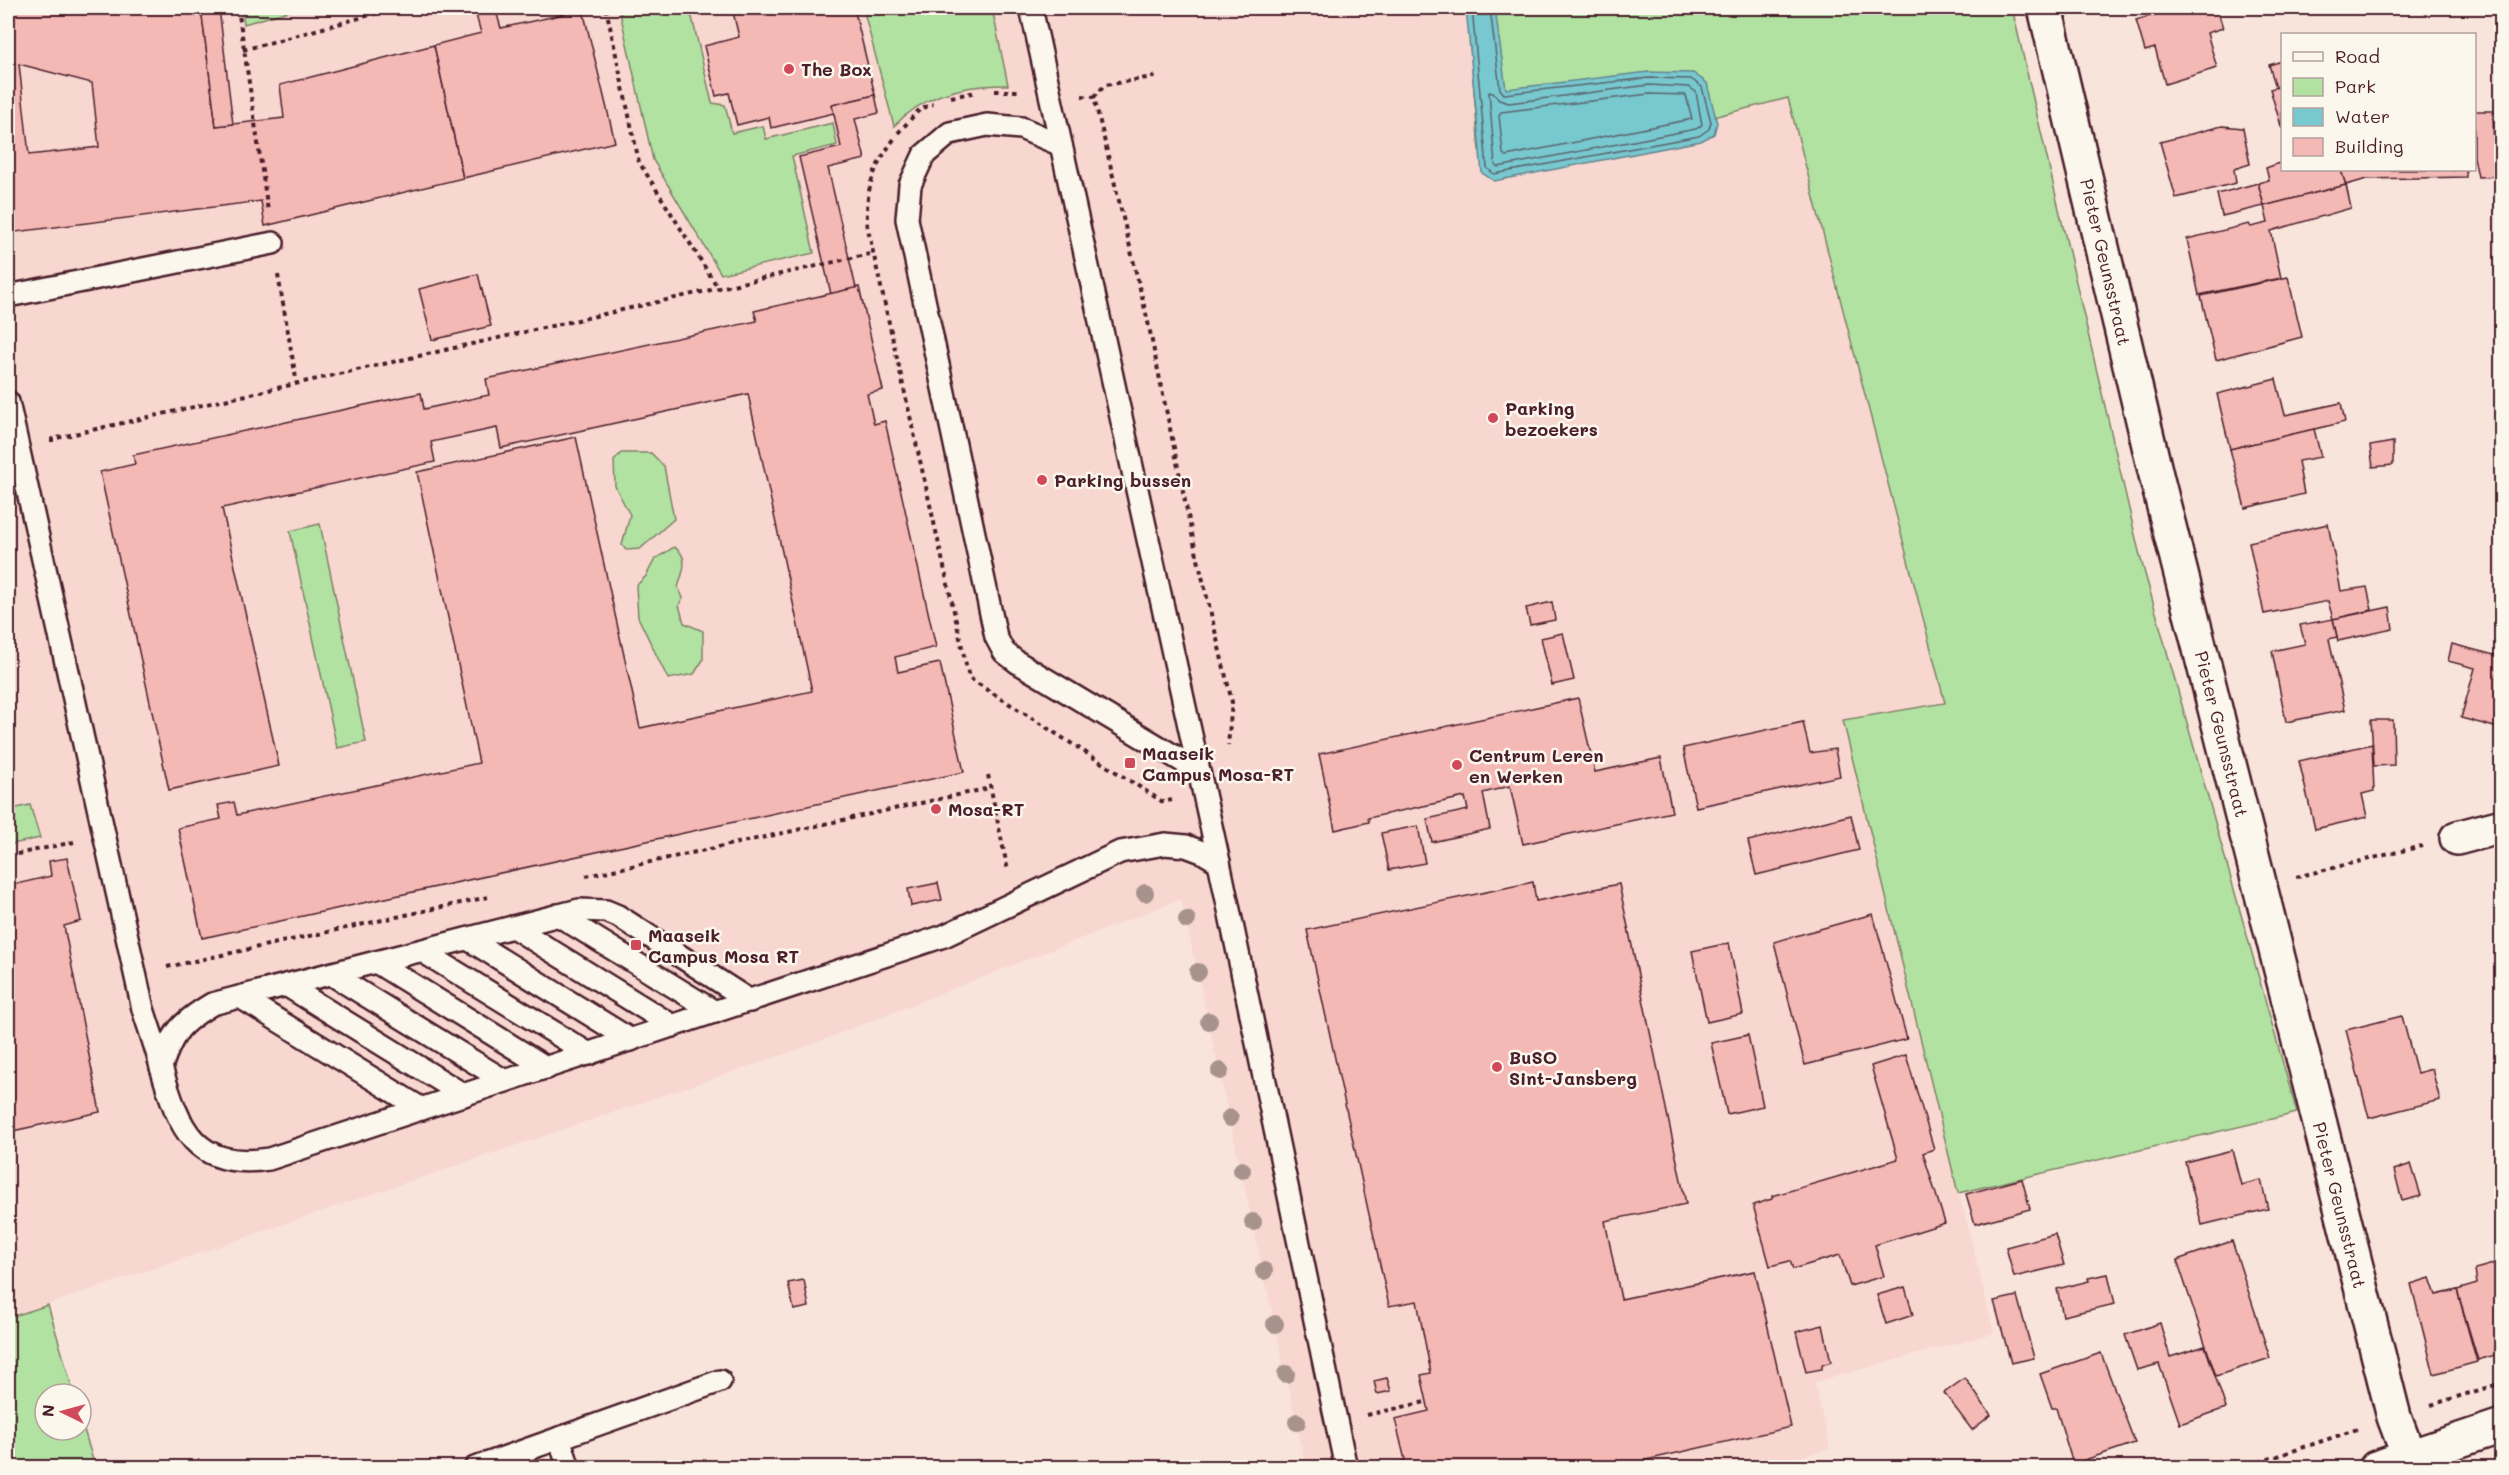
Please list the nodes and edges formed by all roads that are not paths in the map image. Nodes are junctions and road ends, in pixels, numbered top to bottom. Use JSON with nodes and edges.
{"nodes":[{"id":1,"x":1031,"y":8,"type":"edge"},
{"id":2,"x":2045,"y":8,"type":"edge"},
{"id":3,"x":1061,"y":145,"type":"junction"},
{"id":4,"x":273,"y":243,"type":"road end"},
{"id":5,"x":8,"y":296,"type":"edge"},
{"id":6,"x":8,"y":402,"type":"edge"},
{"id":7,"x":1199,"y":771,"type":"junction"},
{"id":8,"x":2502,"y":826,"type":"edge"},
{"id":9,"x":2457,"y":838,"type":"road end"},
{"id":10,"x":1220,"y":862,"type":"junction"},
{"id":11,"x":558,"y":915,"type":"junction"},
{"id":12,"x":513,"y":927,"type":"junction"},
{"id":13,"x":468,"y":939,"type":"junction"},
{"id":14,"x":422,"y":951,"type":"junction"},
{"id":15,"x":376,"y":962,"type":"junction"},
{"id":16,"x":331,"y":974,"type":"junction"},
{"id":17,"x":286,"y":986,"type":"junction"},
{"id":18,"x":240,"y":997,"type":"junction"},
{"id":19,"x":750,"y":1001,"type":"junction"},
{"id":20,"x":715,"y":1012,"type":"junction"},
{"id":21,"x":673,"y":1026,"type":"junction"},
{"id":22,"x":631,"y":1040,"type":"junction"},
{"id":23,"x":589,"y":1054,"type":"junction"},
{"id":24,"x":161,"y":1067,"type":"junction"},
{"id":25,"x":547,"y":1068,"type":"junction"},
{"id":26,"x":505,"y":1081,"type":"junction"},
{"id":27,"x":464,"y":1095,"type":"junction"},
{"id":28,"x":422,"y":1109,"type":"junction"},
{"id":29,"x":720,"y":1381,"type":"dead end"},
{"id":30,"x":2502,"y":1426,"type":"edge"},
{"id":31,"x":559,"y":1438,"type":"junction"},
{"id":32,"x":2409,"y":1457,"type":"junction"},
{"id":33,"x":475,"y":1467,"type":"edge"},
{"id":34,"x":569,"y":1467,"type":"edge"},
{"id":35,"x":1346,"y":1467,"type":"edge"},
{"id":36,"x":2376,"y":1467,"type":"edge"}],
"edges":[{"from":1,"to":3,"type":"lane"},
{"from":2,"to":32,"type":"street","name":"Pieter Geunsstraat"},
{"from":3,"to":7,"type":"lane"},
{"from":3,"to":7,"type":"lane"},
{"from":4,"to":5,"type":"lane"},
{"from":6,"to":24,"type":"lane"},
{"from":7,"to":10,"type":"lane"},
{"from":8,"to":9,"type":"street"},
{"from":10,"to":19,"type":"lane"},
{"from":10,"to":35,"type":"lane"},
{"from":11,"to":12,"type":"lane"},
{"from":11,"to":19,"type":"lane"},
{"from":11,"to":20,"type":"lane"},
{"from":12,"to":13,"type":"lane"},
{"from":12,"to":21,"type":"lane"},
{"from":13,"to":14,"type":"lane"},
{"from":13,"to":22,"type":"lane"},
{"from":14,"to":15,"type":"lane"},
{"from":14,"to":23,"type":"lane"},
{"from":15,"to":16,"type":"lane"},
{"from":15,"to":25,"type":"lane"},
{"from":16,"to":17,"type":"lane"},
{"from":16,"to":26,"type":"lane"},
{"from":17,"to":18,"type":"lane"},
{"from":17,"to":27,"type":"lane"},
{"from":18,"to":24,"type":"lane"},
{"from":18,"to":28,"type":"lane"},
{"from":19,"to":20,"type":"lane"},
{"from":20,"to":21,"type":"lane"},
{"from":21,"to":22,"type":"lane"},
{"from":22,"to":23,"type":"lane"},
{"from":23,"to":25,"type":"lane"},
{"from":24,"to":28,"type":"lane"},
{"from":25,"to":26,"type":"lane"},
{"from":26,"to":27,"type":"lane"},
{"from":27,"to":28,"type":"lane"},
{"from":29,"to":31,"type":"lane"},
{"from":30,"to":32,"type":"street"},
{"from":31,"to":33,"type":"lane"},
{"from":31,"to":34,"type":"lane"},
{"from":32,"to":36,"type":"street"}]}
